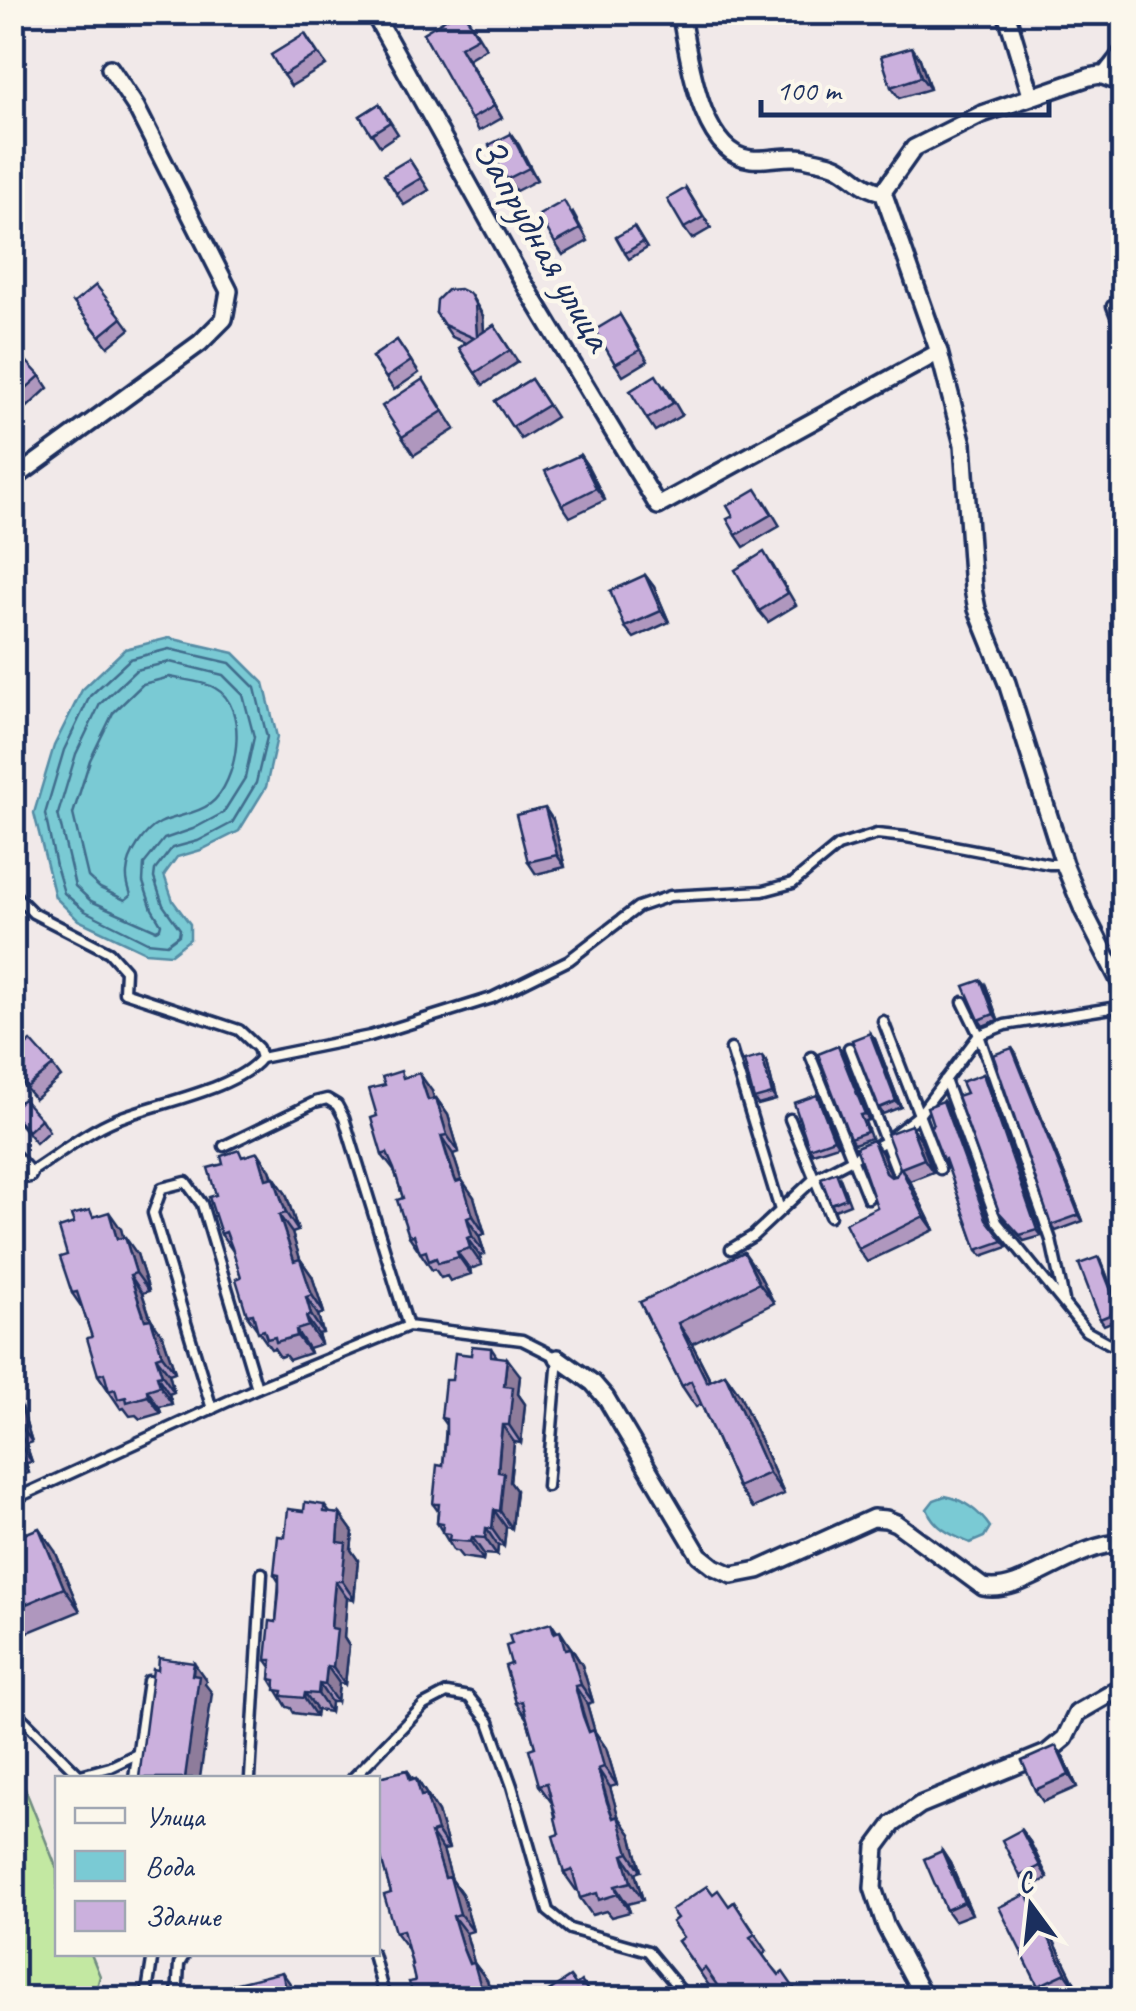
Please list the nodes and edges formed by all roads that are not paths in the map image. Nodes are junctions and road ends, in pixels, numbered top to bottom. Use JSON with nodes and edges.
{"nodes":[{"id":1,"x":373,"y":12,"type":"edge"},
{"id":2,"x":680,"y":12,"type":"edge"},
{"id":3,"x":1006,"y":12,"type":"edge"},
{"id":4,"x":1124,"y":45,"type":"edge"},
{"id":5,"x":110,"y":68,"type":"dead end"},
{"id":6,"x":1100,"y":76,"type":"junction"},
{"id":7,"x":1124,"y":84,"type":"edge"},
{"id":8,"x":1031,"y":95,"type":"junction"},
{"id":9,"x":884,"y":192,"type":"junction"},
{"id":10,"x":1112,"y":306,"type":"dead end"},
{"id":11,"x":1124,"y":338,"type":"edge"},
{"id":12,"x":939,"y":352,"type":"junction"},
{"id":13,"x":12,"y":480,"type":"edge"},
{"id":14,"x":1064,"y":864,"type":"junction"},
{"id":15,"x":12,"y":892,"type":"edge"},
{"id":16,"x":1124,"y":990,"type":"edge"},
{"id":17,"x":962,"y":1002,"type":"dead end"},
{"id":18,"x":1124,"y":1006,"type":"edge"},
{"id":19,"x":883,"y":1022,"type":"dead end"},
{"id":20,"x":979,"y":1035,"type":"junction"},
{"id":21,"x":731,"y":1048,"type":"dead end"},
{"id":22,"x":848,"y":1048,"type":"edge"},
{"id":23,"x":811,"y":1057,"type":"dead end"},
{"id":24,"x":262,"y":1058,"type":"junction"},
{"id":25,"x":945,"y":1080,"type":"junction"},
{"id":26,"x":918,"y":1115,"type":"junction"},
{"id":27,"x":790,"y":1118,"type":"dead end"},
{"id":28,"x":886,"y":1141,"type":"junction"},
{"id":29,"x":224,"y":1146,"type":"dead end"},
{"id":30,"x":12,"y":1157,"type":"edge"},
{"id":31,"x":852,"y":1159,"type":"junction"},
{"id":32,"x":940,"y":1169,"type":"dead end"},
{"id":33,"x":28,"y":1174,"type":"joint"},
{"id":34,"x":814,"y":1179,"type":"junction"},
{"id":35,"x":902,"y":1183,"type":"edge"},
{"id":36,"x":868,"y":1198,"type":"edge"},
{"id":37,"x":780,"y":1210,"type":"junction"},
{"id":38,"x":830,"y":1216,"type":"dead end"},
{"id":39,"x":731,"y":1250,"type":"dead end"},
{"id":40,"x":1064,"y":1303,"type":"junction"},
{"id":41,"x":408,"y":1326,"type":"junction"},
{"id":42,"x":1124,"y":1344,"type":"edge"},
{"id":43,"x":558,"y":1358,"type":"junction"},
{"id":44,"x":257,"y":1388,"type":"junction"},
{"id":45,"x":212,"y":1409,"type":"junction"},
{"id":46,"x":546,"y":1486,"type":"dead end"},
{"id":47,"x":12,"y":1500,"type":"edge"},
{"id":48,"x":1124,"y":1542,"type":"edge"},
{"id":49,"x":262,"y":1572,"type":"dead end"},
{"id":50,"x":148,"y":1681,"type":"edge"},
{"id":51,"x":1124,"y":1686,"type":"edge"},
{"id":52,"x":12,"y":1708,"type":"edge"},
{"id":53,"x":137,"y":1754,"type":"junction"},
{"id":54,"x":81,"y":1776,"type":"edge"},
{"id":55,"x":85,"y":1776,"type":"edge"},
{"id":56,"x":134,"y":1776,"type":"edge"},
{"id":57,"x":250,"y":1776,"type":"edge"},
{"id":58,"x":355,"y":1776,"type":"edge"},
{"id":59,"x":153,"y":1956,"type":"edge"},
{"id":60,"x":184,"y":1956,"type":"edge"},
{"id":61,"x":374,"y":1956,"type":"edge"},
{"id":62,"x":146,"y":1998,"type":"edge"},
{"id":63,"x":177,"y":1998,"type":"edge"},
{"id":64,"x":386,"y":1998,"type":"edge"},
{"id":65,"x":687,"y":1998,"type":"edge"},
{"id":66,"x":924,"y":1998,"type":"edge"}],
"edges":[{"from":1,"to":12,"type":"street","name":"Запрудная улица"},
{"from":2,"to":9,"type":"street"},
{"from":3,"to":8,"type":"street"},
{"from":4,"to":6,"type":"lane"},
{"from":5,"to":13,"type":"street"},
{"from":6,"to":7,"type":"street"},
{"from":6,"to":8,"type":"street"},
{"from":8,"to":9,"type":"street"},
{"from":9,"to":12,"type":"street"},
{"from":10,"to":11,"type":"lane"},
{"from":12,"to":14,"type":"street"},
{"from":14,"to":16,"type":"street"},
{"from":14,"to":24,"type":"lane"},
{"from":15,"to":24,"type":"lane"},
{"from":17,"to":20,"type":"lane"},
{"from":18,"to":20,"type":"lane"},
{"from":19,"to":26,"type":"lane"},
{"from":20,"to":25,"type":"lane"},
{"from":20,"to":40,"type":"lane"},
{"from":21,"to":37,"type":"lane"},
{"from":22,"to":28,"type":"lane"},
{"from":23,"to":31,"type":"lane"},
{"from":24,"to":33,"type":"lane"},
{"from":25,"to":26,"type":"lane"},
{"from":25,"to":40,"type":"lane"},
{"from":26,"to":28,"type":"lane"},
{"from":26,"to":32,"type":"lane"},
{"from":27,"to":34,"type":"lane"},
{"from":28,"to":31,"type":"lane"},
{"from":28,"to":35,"type":"lane"},
{"from":29,"to":41,"type":"lane"},
{"from":30,"to":33,"type":"street"},
{"from":31,"to":34,"type":"lane"},
{"from":31,"to":36,"type":"lane"},
{"from":34,"to":37,"type":"lane"},
{"from":34,"to":38,"type":"lane"},
{"from":37,"to":39,"type":"lane"},
{"from":40,"to":42,"type":"lane"},
{"from":41,"to":43,"type":"lane"},
{"from":41,"to":44,"type":"lane"},
{"from":43,"to":46,"type":"lane"},
{"from":43,"to":48,"type":"street"},
{"from":44,"to":45,"type":"lane"},
{"from":44,"to":45,"type":"lane"},
{"from":45,"to":47,"type":"lane"},
{"from":49,"to":57,"type":"lane"},
{"from":50,"to":53,"type":"lane"},
{"from":51,"to":66,"type":"street"},
{"from":52,"to":54,"type":"lane"},
{"from":53,"to":55,"type":"lane"},
{"from":53,"to":56,"type":"lane"},
{"from":58,"to":65,"type":"lane"},
{"from":59,"to":62,"type":"lane"},
{"from":60,"to":63,"type":"lane"},
{"from":61,"to":64,"type":"lane"}]}
